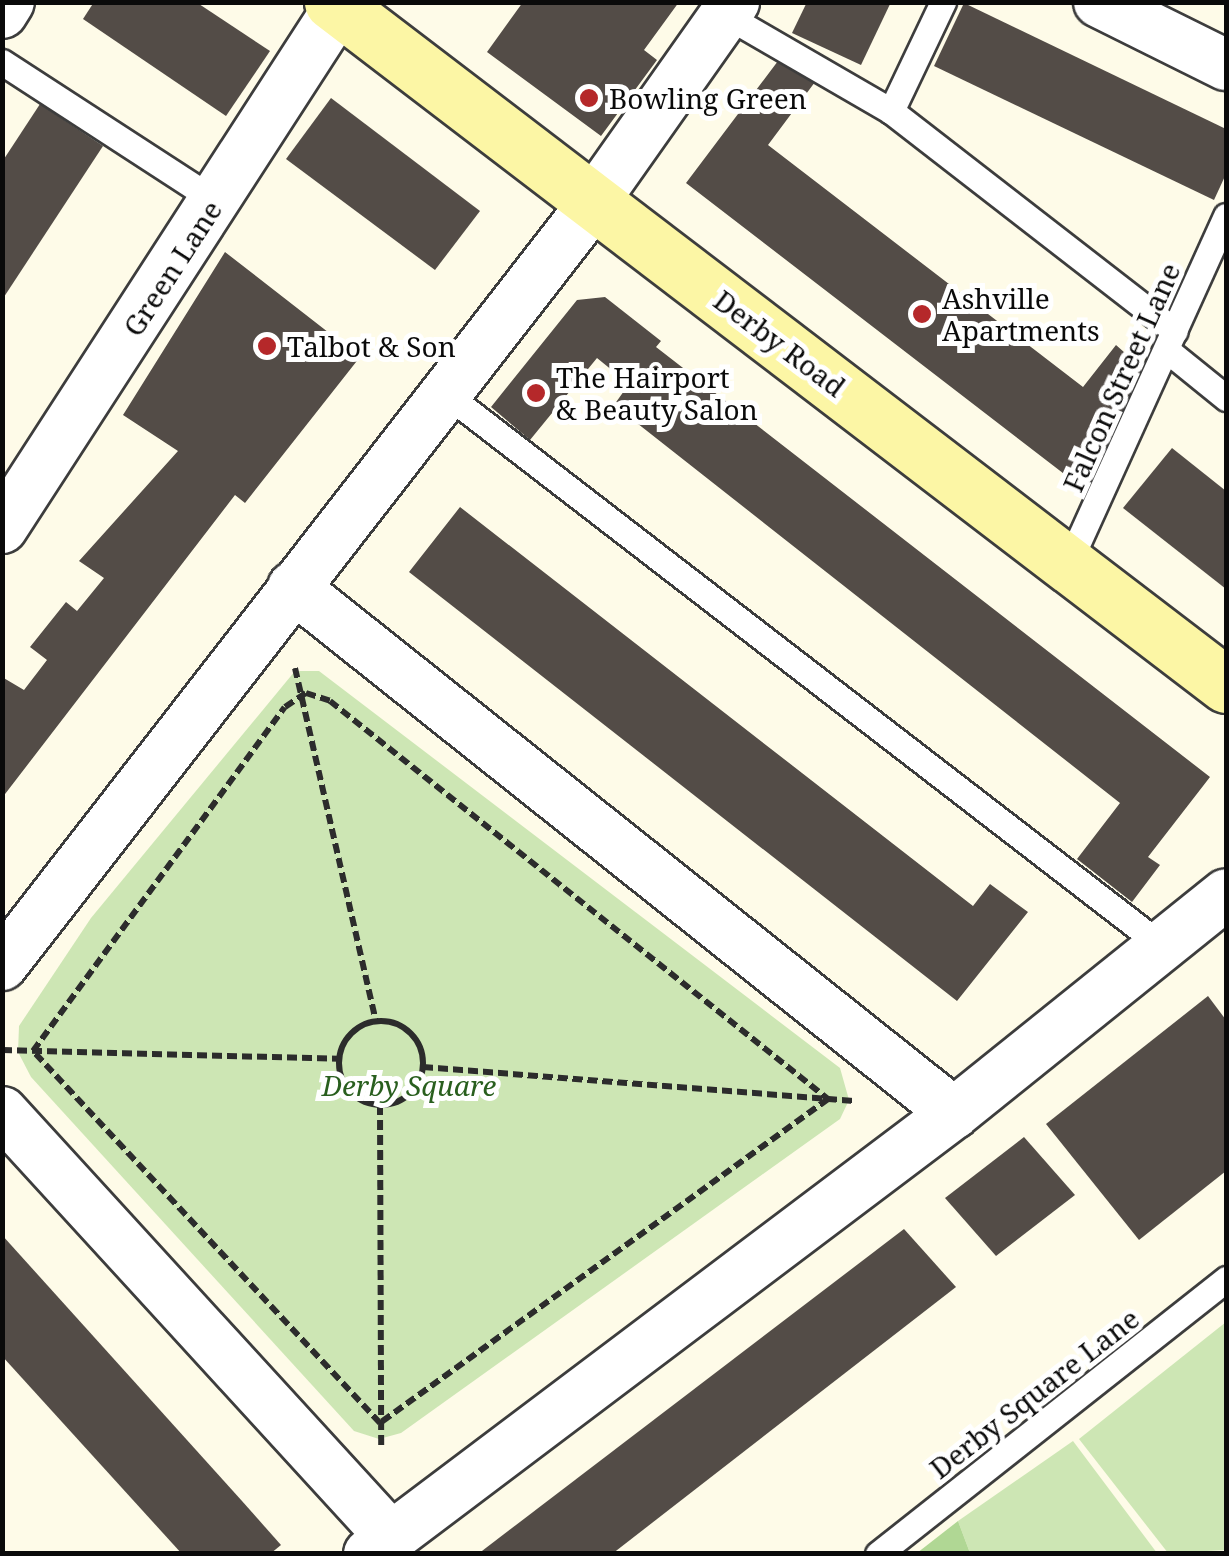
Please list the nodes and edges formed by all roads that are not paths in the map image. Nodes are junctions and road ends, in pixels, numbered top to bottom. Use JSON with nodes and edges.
{"nodes":[{"id":1,"x":9,"y":2,"type":"edge"},
{"id":2,"x":942,"y":2,"type":"edge"},
{"id":3,"x":1098,"y":2,"type":"edge"},
{"id":4,"x":336,"y":5,"type":"edge"},
{"id":5,"x":730,"y":9,"type":"edge"},
{"id":6,"x":2,"y":13,"type":"edge"},
{"id":7,"x":2,"y":62,"type":"edge"},
{"id":8,"x":1226,"y":65,"type":"edge"},
{"id":9,"x":891,"y":111,"type":"junction"},
{"id":10,"x":216,"y":201,"type":"junction"},
{"id":11,"x":594,"y":202,"type":"junction"},
{"id":12,"x":1226,"y":216,"type":"edge"},
{"id":13,"x":1171,"y":341,"type":"junction"},
{"id":14,"x":446,"y":394,"type":"junction"},
{"id":15,"x":1226,"y":398,"type":"edge"},
{"id":16,"x":2,"y":528,"type":"edge"},
{"id":17,"x":1070,"y":562,"type":"junction"},
{"id":18,"x":293,"y":587,"type":"junction"},
{"id":19,"x":1226,"y":685,"type":"edge"},
{"id":20,"x":1226,"y":894,"type":"edge"},
{"id":21,"x":1161,"y":945,"type":"junction"},
{"id":22,"x":2,"y":965,"type":"edge"},
{"id":23,"x":2,"y":1112,"type":"edge"},
{"id":24,"x":954,"y":1112,"type":"junction"},
{"id":25,"x":1226,"y":1279,"type":"edge"},
{"id":26,"x":380,"y":1545,"type":"edge"},
{"id":27,"x":878,"y":1554,"type":"edge"}],
"edges":[{"from":1,"to":6,"type":"street"},
{"from":2,"to":9,"type":"lane"},
{"from":3,"to":8,"type":"street"},
{"from":4,"to":10,"type":"street","name":"Green Lane"},
{"from":4,"to":11,"type":"main road","name":"Derby Road"},
{"from":5,"to":9,"type":"lane"},
{"from":5,"to":11,"type":"street"},
{"from":7,"to":10,"type":"lane"},
{"from":9,"to":13,"type":"lane"},
{"from":10,"to":16,"type":"street","name":"Green Lane"},
{"from":11,"to":14,"type":"street"},
{"from":11,"to":17,"type":"main road","name":"Derby Road"},
{"from":12,"to":13,"type":"lane","name":"Falcon Street Lane"},
{"from":13,"to":15,"type":"lane"},
{"from":13,"to":17,"type":"lane","name":"Falcon Street Lane"},
{"from":14,"to":18,"type":"street"},
{"from":14,"to":21,"type":"lane"},
{"from":17,"to":19,"type":"main road","name":"Derby Road"},
{"from":18,"to":22,"type":"street"},
{"from":18,"to":24,"type":"street"},
{"from":20,"to":21,"type":"street"},
{"from":21,"to":24,"type":"street"},
{"from":23,"to":26,"type":"street"},
{"from":24,"to":26,"type":"street"},
{"from":25,"to":27,"type":"lane","name":"Derby Square Lane"}]}
